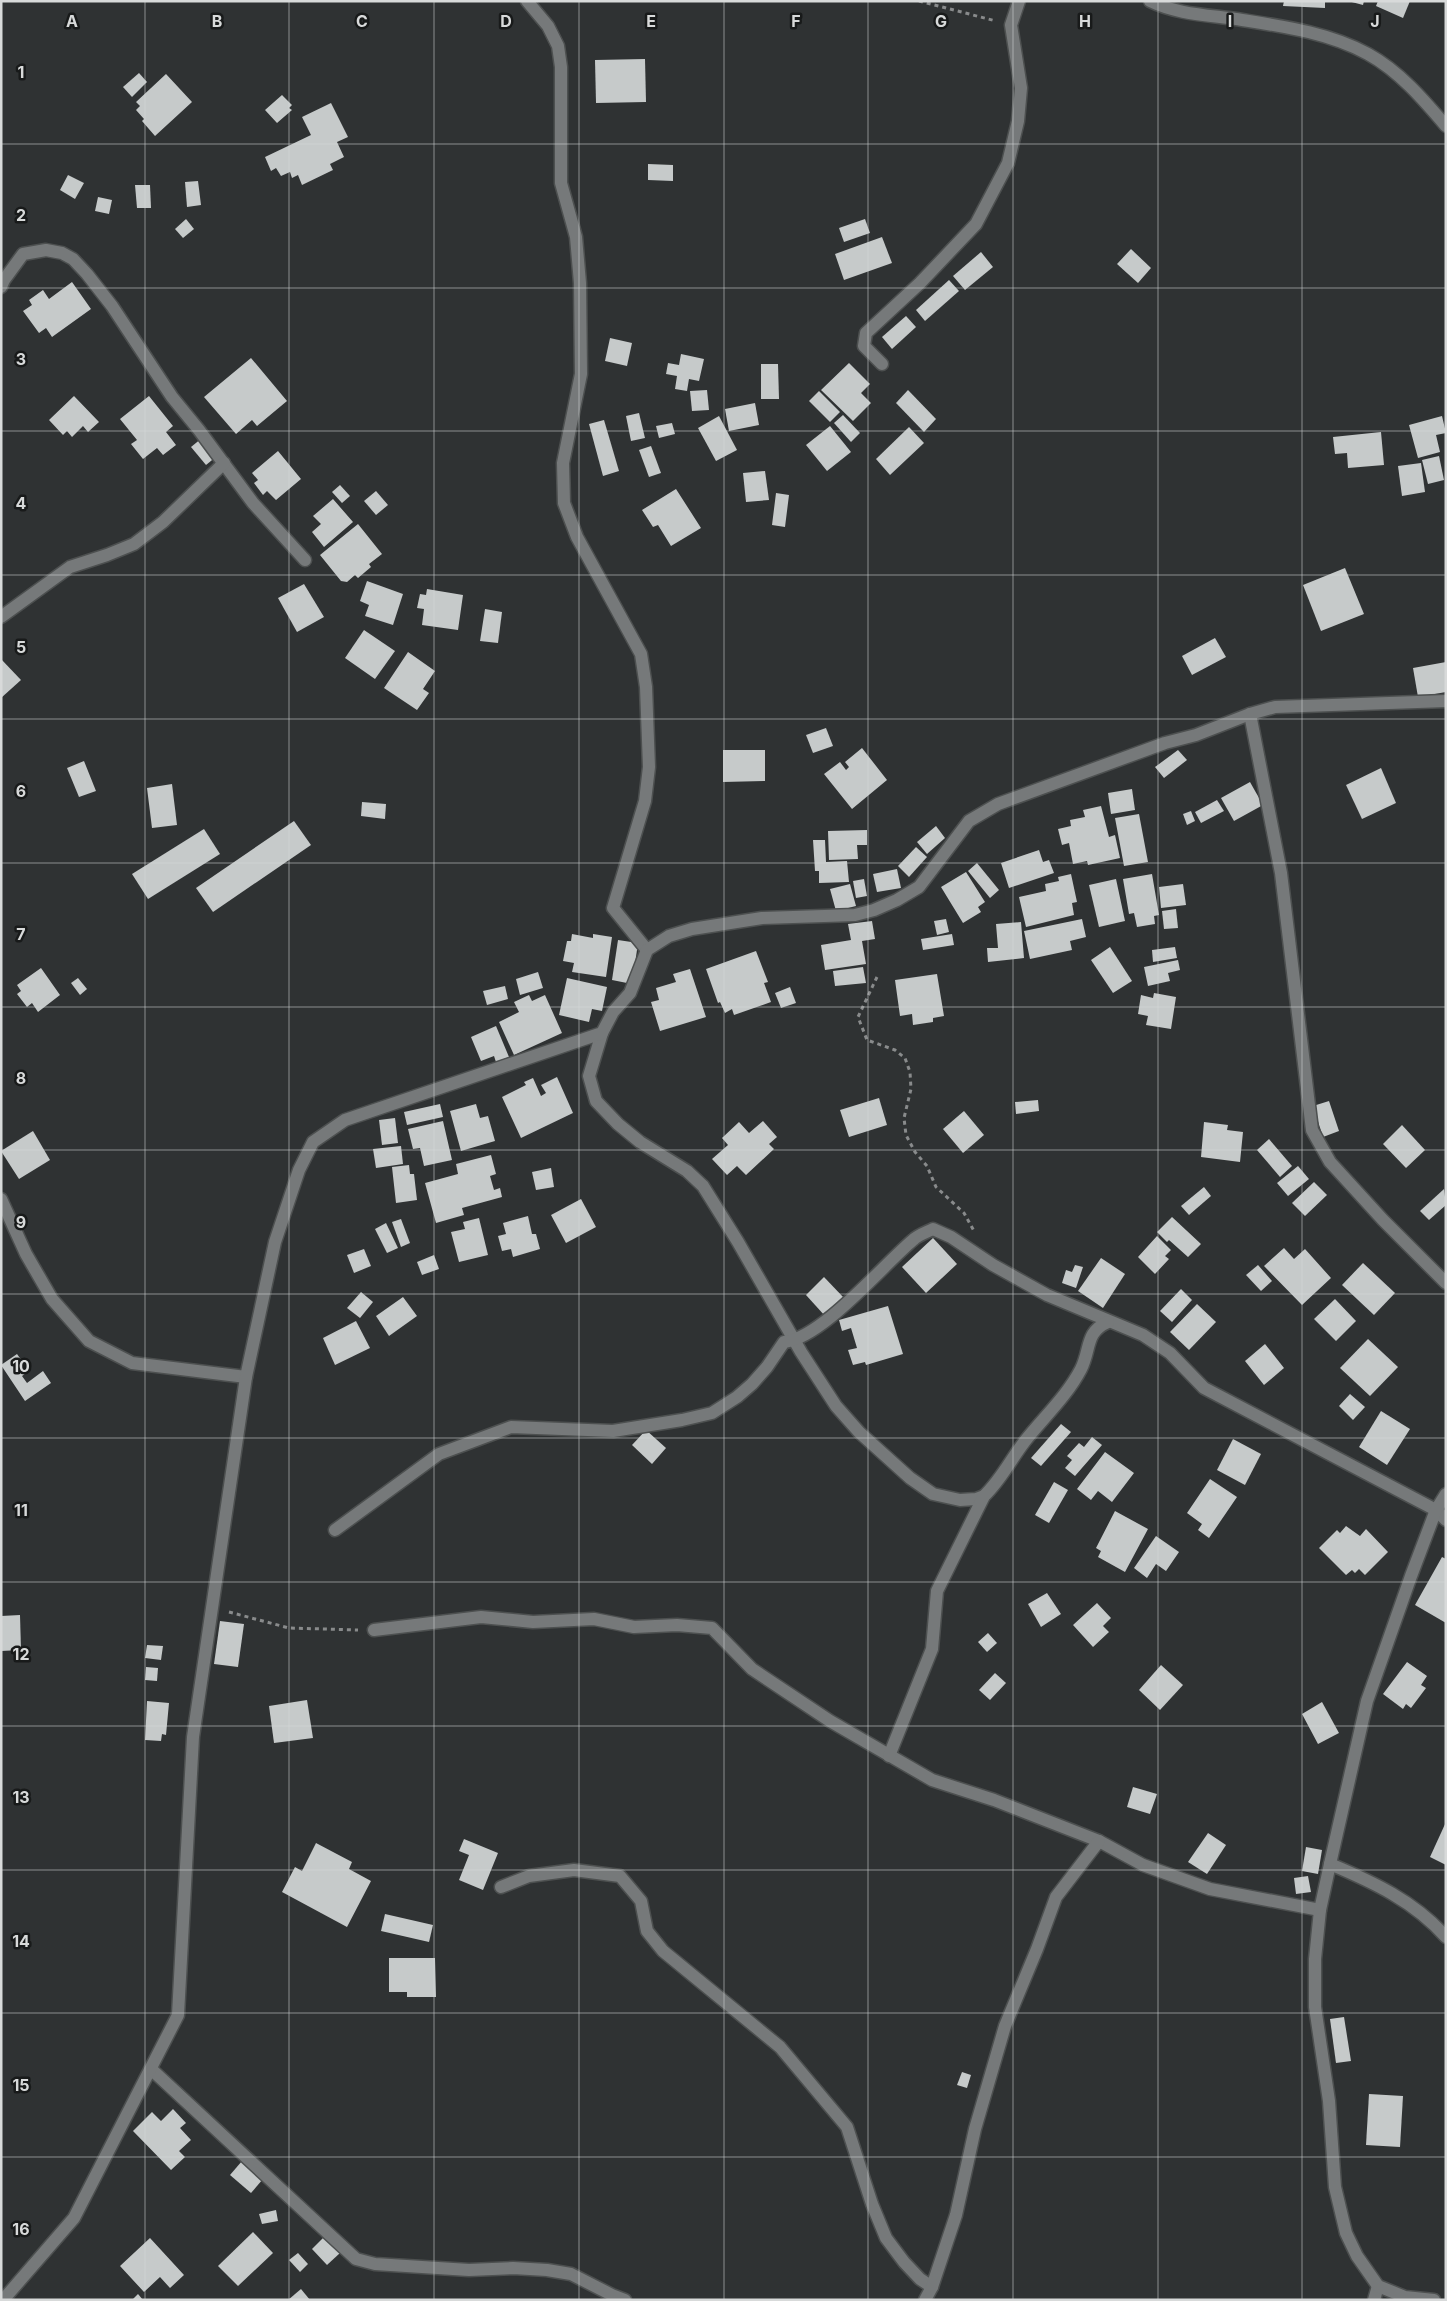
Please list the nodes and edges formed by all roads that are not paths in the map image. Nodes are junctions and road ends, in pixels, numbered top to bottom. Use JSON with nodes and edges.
{"nodes":[{"id":1,"x":527,"y":1,"type":"edge"},
{"id":2,"x":1019,"y":1,"type":"edge"},
{"id":3,"x":1150,"y":1,"type":"edge"},
{"id":4,"x":1446,"y":126,"type":"edge"},
{"id":5,"x":1,"y":287,"type":"edge"},
{"id":6,"x":882,"y":364,"type":"dead end"},
{"id":7,"x":224,"y":463,"type":"junction"},
{"id":8,"x":305,"y":560,"type":"dead end"},
{"id":9,"x":1,"y":617,"type":"edge"},
{"id":10,"x":1446,"y":701,"type":"edge"},
{"id":11,"x":1250,"y":714,"type":"junction"},
{"id":12,"x":647,"y":950,"type":"junction"},
{"id":13,"x":602,"y":1033,"type":"junction"},
{"id":14,"x":1,"y":1199,"type":"edge"},
{"id":15,"x":1446,"y":1283,"type":"edge"},
{"id":16,"x":1108,"y":1322,"type":"junction"},
{"id":17,"x":796,"y":1341,"type":"junction"},
{"id":18,"x":246,"y":1377,"type":"junction"},
{"id":19,"x":1446,"y":1494,"type":"edge"},
{"id":20,"x":984,"y":1496,"type":"junction"},
{"id":21,"x":1436,"y":1510,"type":"junction"},
{"id":22,"x":1446,"y":1520,"type":"edge"},
{"id":23,"x":336,"y":1530,"type":"dead end"},
{"id":24,"x":374,"y":1630,"type":"road end"},
{"id":25,"x":889,"y":1756,"type":"junction"},
{"id":26,"x":1099,"y":1841,"type":"junction"},
{"id":27,"x":1330,"y":1864,"type":"junction"},
{"id":28,"x":501,"y":1887,"type":"dead end"},
{"id":29,"x":1320,"y":1910,"type":"junction"},
{"id":30,"x":1446,"y":1937,"type":"edge"},
{"id":31,"x":151,"y":2069,"type":"junction"},
{"id":32,"x":1378,"y":2286,"type":"junction"},
{"id":33,"x":932,"y":2287,"type":"junction"},
{"id":34,"x":3,"y":2300,"type":"edge"},
{"id":35,"x":625,"y":2300,"type":"edge"},
{"id":36,"x":925,"y":2300,"type":"edge"},
{"id":37,"x":1374,"y":2300,"type":"edge"},
{"id":38,"x":1434,"y":2300,"type":"edge"}],
"edges":[{"from":1,"to":12,"type":"street"},
{"from":2,"to":6,"type":"street"},
{"from":3,"to":4,"type":"street"},
{"from":5,"to":7,"type":"street"},
{"from":7,"to":8,"type":"street"},
{"from":7,"to":9,"type":"street"},
{"from":10,"to":11,"type":"street"},
{"from":11,"to":12,"type":"street"},
{"from":11,"to":15,"type":"street"},
{"from":12,"to":13,"type":"street"},
{"from":13,"to":17,"type":"street"},
{"from":13,"to":18,"type":"street"},
{"from":14,"to":18,"type":"street"},
{"from":16,"to":17,"type":"street"},
{"from":16,"to":20,"type":"street"},
{"from":16,"to":21,"type":"street"},
{"from":17,"to":20,"type":"street"},
{"from":17,"to":23,"type":"street"},
{"from":18,"to":31,"type":"street"},
{"from":19,"to":21,"type":"street"},
{"from":20,"to":25,"type":"street"},
{"from":21,"to":22,"type":"street"},
{"from":21,"to":27,"type":"street"},
{"from":24,"to":25,"type":"street"},
{"from":25,"to":26,"type":"street"},
{"from":26,"to":29,"type":"street"},
{"from":26,"to":33,"type":"street"},
{"from":27,"to":29,"type":"street"},
{"from":27,"to":30,"type":"street"},
{"from":28,"to":33,"type":"street"},
{"from":29,"to":32,"type":"street"},
{"from":31,"to":34,"type":"street"},
{"from":31,"to":35,"type":"street"},
{"from":32,"to":37,"type":"street"},
{"from":32,"to":38,"type":"street"},
{"from":33,"to":36,"type":"street"}]}
